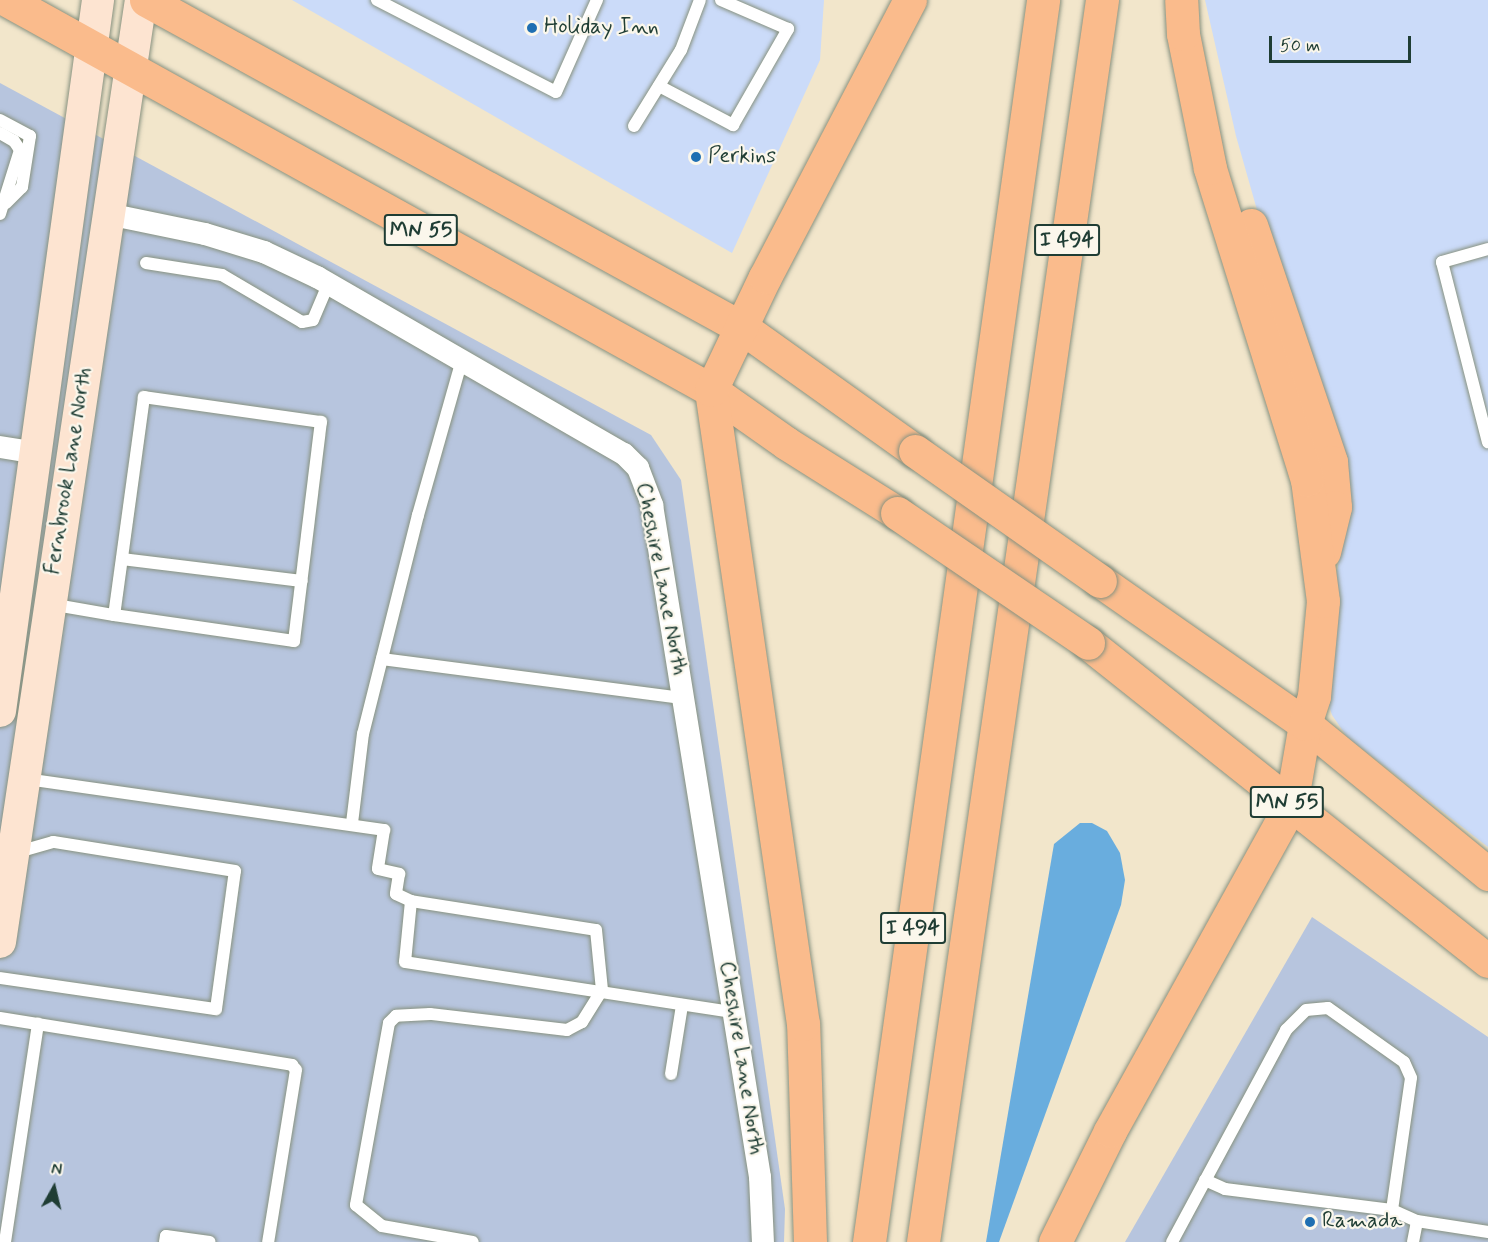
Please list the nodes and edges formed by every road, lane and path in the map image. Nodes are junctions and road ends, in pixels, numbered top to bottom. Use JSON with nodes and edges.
{"nodes":[{"id":1,"x":7,"y":0,"type":"edge"},
{"id":2,"x":98,"y":0,"type":"edge"},
{"id":3,"x":141,"y":0,"type":"edge"},
{"id":4,"x":146,"y":0,"type":"edge"},
{"id":5,"x":377,"y":0,"type":"edge"},
{"id":6,"x":597,"y":0,"type":"edge"},
{"id":7,"x":700,"y":0,"type":"edge"},
{"id":8,"x":721,"y":0,"type":"edge"},
{"id":9,"x":910,"y":0,"type":"edge"},
{"id":10,"x":1043,"y":0,"type":"edge"},
{"id":11,"x":1102,"y":0,"type":"edge"},
{"id":12,"x":1180,"y":0,"type":"edge"},
{"id":13,"x":1193,"y":0,"type":"edge"},
{"id":14,"x":92,"y":47,"type":"junction"},
{"id":15,"x":130,"y":70,"type":"junction"},
{"id":16,"x":659,"y":86,"type":"junction"},
{"id":17,"x":0,"y":120,"type":"edge"},
{"id":18,"x":634,"y":126,"type":"dead end"},
{"id":19,"x":0,"y":133,"type":"edge"},
{"id":20,"x":2,"y":205,"type":"edge"},
{"id":21,"x":108,"y":214,"type":"junction"},
{"id":22,"x":1488,"y":249,"type":"edge"},
{"id":23,"x":146,"y":263,"type":"dead end"},
{"id":24,"x":328,"y":284,"type":"junction"},
{"id":25,"x":744,"y":328,"type":"junction"},
{"id":26,"x":462,"y":360,"type":"junction"},
{"id":27,"x":711,"y":390,"type":"junction"},
{"id":28,"x":1488,"y":442,"type":"edge"},
{"id":29,"x":0,"y":447,"type":"edge"},
{"id":30,"x":37,"y":453,"type":"junction"},
{"id":31,"x":122,"y":559,"type":"junction"},
{"id":32,"x":1321,"y":566,"type":"junction"},
{"id":33,"x":302,"y":581,"type":"junction"},
{"id":34,"x":49,"y":604,"type":"junction"},
{"id":35,"x":114,"y":615,"type":"junction"},
{"id":36,"x":382,"y":659,"type":"junction"},
{"id":37,"x":683,"y":698,"type":"junction"},
{"id":38,"x":0,"y":711,"type":"edge"},
{"id":39,"x":1305,"y":724,"type":"junction"},
{"id":40,"x":25,"y":779,"type":"junction"},
{"id":41,"x":1291,"y":805,"type":"junction"},
{"id":42,"x":352,"y":823,"type":"junction"},
{"id":43,"x":7,"y":855,"type":"edge"},
{"id":44,"x":1488,"y":874,"type":"edge"},
{"id":45,"x":411,"y":901,"type":"junction"},
{"id":46,"x":0,"y":942,"type":"edge"},
{"id":47,"x":1488,"y":961,"type":"edge"},
{"id":48,"x":0,"y":978,"type":"edge"},
{"id":49,"x":602,"y":990,"type":"junction"},
{"id":50,"x":682,"y":1005,"type":"junction"},
{"id":51,"x":733,"y":1012,"type":"junction"},
{"id":52,"x":0,"y":1018,"type":"edge"},
{"id":53,"x":38,"y":1023,"type":"junction"},
{"id":54,"x":671,"y":1074,"type":"dead end"},
{"id":55,"x":1205,"y":1180,"type":"junction"},
{"id":56,"x":1392,"y":1210,"type":"junction"},
{"id":57,"x":1417,"y":1221,"type":"junction"},
{"id":58,"x":1488,"y":1232,"type":"edge"},
{"id":59,"x":1174,"y":1240,"type":"edge"},
{"id":60,"x":5,"y":1242,"type":"edge"},
{"id":61,"x":165,"y":1242,"type":"edge"},
{"id":62,"x":210,"y":1242,"type":"edge"},
{"id":63,"x":268,"y":1242,"type":"edge"},
{"id":64,"x":473,"y":1242,"type":"edge"},
{"id":65,"x":763,"y":1242,"type":"edge"},
{"id":66,"x":810,"y":1242,"type":"edge"},
{"id":67,"x":869,"y":1242,"type":"edge"},
{"id":68,"x":923,"y":1242,"type":"edge"},
{"id":69,"x":1055,"y":1242,"type":"edge"},
{"id":70,"x":1413,"y":1242,"type":"edge"}],
"edges":[{"from":1,"to":14,"type":"main road","number":"MN 55"},
{"from":2,"to":14,"type":"street","name":"Fernbrook Lane North"},
{"from":3,"to":15,"type":"street","name":"Fernbrook Lane North"},
{"from":4,"to":25,"type":"main road","number":"MN 55"},
{"from":5,"to":6,"type":"lane"},
{"from":7,"to":16,"type":"lane"},
{"from":8,"to":16,"type":"lane"},
{"from":9,"to":25,"type":"main road"},
{"from":10,"to":67,"type":"main road","number":"I 494"},
{"from":11,"to":68,"type":"main road","number":"I 494"},
{"from":12,"to":32,"type":"main road"},
{"from":13,"to":32,"type":"main road"},
{"from":14,"to":15,"type":"main road","number":"MN 55"},
{"from":14,"to":30,"type":"street","name":"Fernbrook Lane North"},
{"from":15,"to":21,"type":"street","name":"Fernbrook Lane North"},
{"from":15,"to":27,"type":"main road","number":"MN 55"},
{"from":16,"to":18,"type":"lane"},
{"from":17,"to":20,"type":"lane"},
{"from":19,"to":20,"type":"lane"},
{"from":21,"to":24,"type":"street","name":"Cheshire Lane North"},
{"from":21,"to":34,"type":"street","name":"Fernbrook Lane North"},
{"from":22,"to":28,"type":"lane"},
{"from":23,"to":24,"type":"lane"},
{"from":24,"to":26,"type":"street","name":"Cheshire Lane North"},
{"from":25,"to":27,"type":"main road"},
{"from":25,"to":39,"type":"main road","number":"MN 55","bridge":true},
{"from":26,"to":36,"type":"lane"},
{"from":26,"to":37,"type":"street","name":"Cheshire Lane North"},
{"from":27,"to":41,"type":"main road","number":"MN 55","bridge":true},
{"from":27,"to":66,"type":"main road"},
{"from":29,"to":30,"type":"street"},
{"from":30,"to":38,"type":"street","name":"Fernbrook Lane North"},
{"from":31,"to":33,"type":"lane"},
{"from":31,"to":33,"type":"lane"},
{"from":31,"to":35,"type":"lane"},
{"from":32,"to":39,"type":"main road"},
{"from":33,"to":35,"type":"lane"},
{"from":34,"to":35,"type":"lane"},
{"from":34,"to":40,"type":"street","name":"Fernbrook Lane North"},
{"from":36,"to":37,"type":"lane"},
{"from":36,"to":42,"type":"lane"},
{"from":37,"to":51,"type":"street","name":"Cheshire Lane North"},
{"from":39,"to":41,"type":"main road"},
{"from":39,"to":44,"type":"main road","number":"MN 55"},
{"from":40,"to":42,"type":"lane"},
{"from":40,"to":43,"type":"street","name":"Fernbrook Lane North"},
{"from":41,"to":47,"type":"main road","number":"MN 55"},
{"from":41,"to":69,"type":"main road"},
{"from":42,"to":45,"type":"lane"},
{"from":43,"to":46,"type":"street","name":"Fernbrook Lane North"},
{"from":43,"to":48,"type":"lane"},
{"from":45,"to":49,"type":"lane"},
{"from":45,"to":49,"type":"lane"},
{"from":49,"to":50,"type":"lane"},
{"from":49,"to":64,"type":"lane"},
{"from":50,"to":51,"type":"lane"},
{"from":50,"to":54,"type":"lane"},
{"from":51,"to":65,"type":"street","name":"Cheshire Lane North"},
{"from":52,"to":53,"type":"lane"},
{"from":53,"to":60,"type":"lane"},
{"from":53,"to":63,"type":"lane"},
{"from":55,"to":56,"type":"lane"},
{"from":55,"to":56,"type":"lane"},
{"from":55,"to":59,"type":"lane"},
{"from":56,"to":57,"type":"lane"},
{"from":57,"to":58,"type":"lane"},
{"from":57,"to":70,"type":"lane"},
{"from":61,"to":62,"type":"lane"}]}
